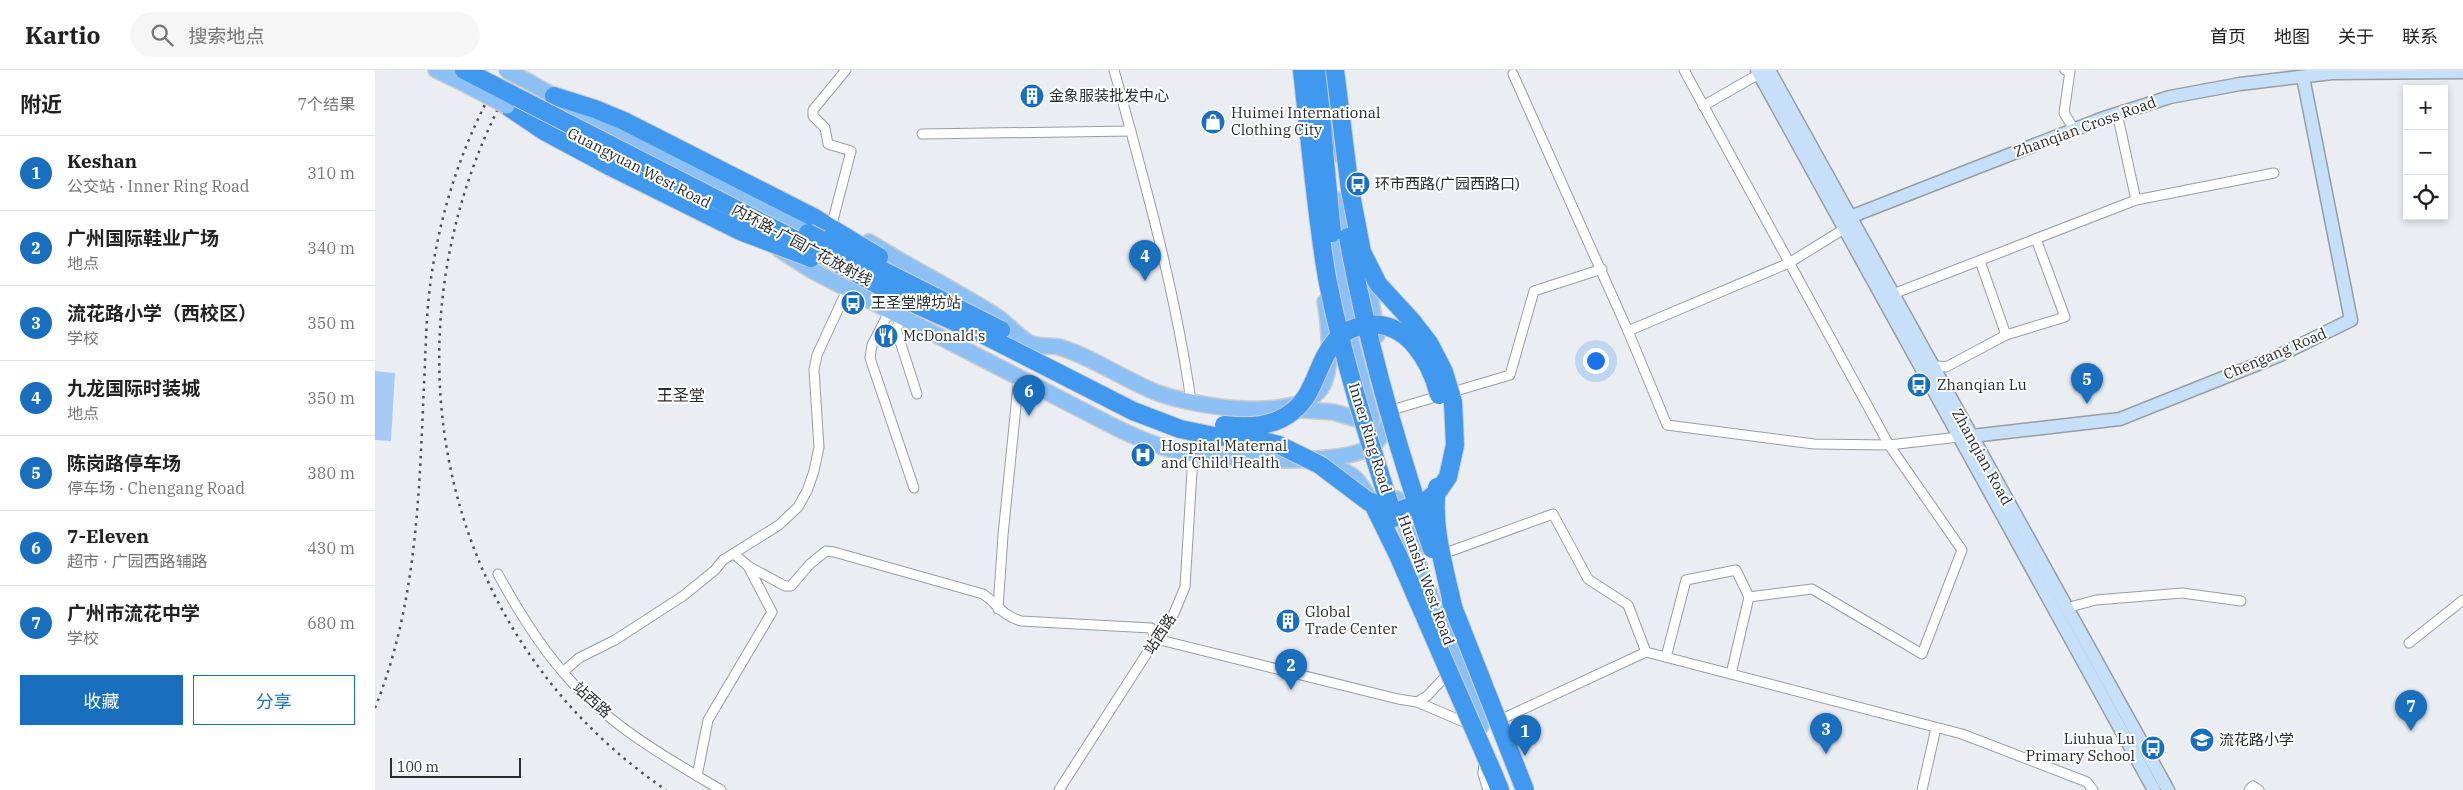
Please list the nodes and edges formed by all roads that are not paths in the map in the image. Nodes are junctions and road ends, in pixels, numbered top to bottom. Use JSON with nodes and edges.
{"nodes":[{"id":1,"x":436,"y":70,"type":"edge"},
{"id":2,"x":489,"y":70,"type":"edge"},
{"id":3,"x":506,"y":70,"type":"edge"},
{"id":4,"x":846,"y":70,"type":"edge"},
{"id":5,"x":1114,"y":70,"type":"edge"},
{"id":6,"x":1295,"y":70,"type":"edge"},
{"id":7,"x":1302,"y":70,"type":"edge"},
{"id":8,"x":1311,"y":70,"type":"edge"},
{"id":9,"x":1317,"y":70,"type":"edge"},
{"id":10,"x":1327,"y":70,"type":"edge"},
{"id":11,"x":1335,"y":70,"type":"edge"},
{"id":12,"x":1343,"y":70,"type":"edge"},
{"id":13,"x":1684,"y":70,"type":"edge"},
{"id":14,"x":2065,"y":70,"type":"edge"},
{"id":15,"x":1762,"y":71,"type":"edge"},
{"id":16,"x":1513,"y":74,"type":"dead end"},
{"id":17,"x":2462,"y":74,"type":"edge"},
{"id":18,"x":464,"y":77,"type":"edge"},
{"id":19,"x":2303,"y":77,"type":"junction"},
{"id":20,"x":554,"y":96,"type":"junction"},
{"id":21,"x":507,"y":106,"type":"junction"},
{"id":22,"x":1703,"y":106,"type":"junction"},
{"id":23,"x":1338,"y":113,"type":"junction"},
{"id":24,"x":2117,"y":113,"type":"junction"},
{"id":25,"x":2075,"y":129,"type":"junction"},
{"id":26,"x":1131,"y":131,"type":"junction"},
{"id":27,"x":922,"y":134,"type":"dead end"},
{"id":28,"x":2274,"y":173,"type":"dead end"},
{"id":29,"x":1325,"y":195,"type":"junction"},
{"id":30,"x":1307,"y":197,"type":"junction"},
{"id":31,"x":2136,"y":200,"type":"junction"},
{"id":32,"x":1356,"y":212,"type":"junction"},
{"id":33,"x":1339,"y":213,"type":"junction"},
{"id":34,"x":1850,"y":217,"type":"junction"},
{"id":35,"x":833,"y":220,"type":"junction"},
{"id":36,"x":745,"y":221,"type":"junction"},
{"id":37,"x":1844,"y":229,"type":"junction"},
{"id":38,"x":818,"y":232,"type":"junction"},
{"id":39,"x":861,"y":238,"type":"junction"},
{"id":40,"x":2036,"y":239,"type":"junction"},
{"id":41,"x":1980,"y":261,"type":"junction"},
{"id":42,"x":1789,"y":262,"type":"junction"},
{"id":43,"x":1602,"y":269,"type":"junction"},
{"id":44,"x":854,"y":282,"type":"junction"},
{"id":45,"x":1893,"y":294,"type":"junction"},
{"id":46,"x":899,"y":308,"type":"junction"},
{"id":47,"x":981,"y":320,"type":"junction"},
{"id":48,"x":1628,"y":331,"type":"junction"},
{"id":49,"x":2006,"y":335,"type":"junction"},
{"id":50,"x":1032,"y":344,"type":"junction"},
{"id":51,"x":994,"y":363,"type":"junction"},
{"id":52,"x":1926,"y":367,"type":"junction"},
{"id":53,"x":1019,"y":376,"type":"junction"},
{"id":54,"x":1438,"y":393,"type":"joint"},
{"id":55,"x":917,"y":394,"type":"dead end"},
{"id":56,"x":1191,"y":401,"type":"junction"},
{"id":57,"x":1277,"y":409,"type":"junction"},
{"id":58,"x":1383,"y":418,"type":"junction"},
{"id":59,"x":1965,"y":436,"type":"junction"},
{"id":60,"x":1889,"y":445,"type":"junction"},
{"id":61,"x":1193,"y":455,"type":"junction"},
{"id":62,"x":1280,"y":460,"type":"junction"},
{"id":63,"x":913,"y":488,"type":"dead end"},
{"id":64,"x":1413,"y":534,"type":"junction"},
{"id":65,"x":734,"y":554,"type":"junction"},
{"id":66,"x":1439,"y":555,"type":"junction"},
{"id":67,"x":749,"y":566,"type":"junction"},
{"id":68,"x":498,"y":574,"type":"dead end"},
{"id":69,"x":1404,"y":579,"type":"junction"},
{"id":70,"x":1749,"y":597,"type":"junction"},
{"id":71,"x":2463,"y":600,"type":"edge"},
{"id":72,"x":2241,"y":601,"type":"dead end"},
{"id":73,"x":1433,"y":602,"type":"junction"},
{"id":74,"x":2066,"y":608,"type":"junction"},
{"id":75,"x":998,"y":610,"type":"junction"},
{"id":76,"x":1454,"y":612,"type":"junction"},
{"id":77,"x":1156,"y":639,"type":"junction"},
{"id":78,"x":2409,"y":643,"type":"dead end"},
{"id":79,"x":1646,"y":652,"type":"junction"},
{"id":80,"x":1666,"y":657,"type":"junction"},
{"id":81,"x":1457,"y":665,"type":"junction"},
{"id":82,"x":563,"y":672,"type":"junction"},
{"id":83,"x":1731,"y":674,"type":"junction"},
{"id":84,"x":1442,"y":675,"type":"junction"},
{"id":85,"x":1417,"y":702,"type":"junction"},
{"id":86,"x":1503,"y":719,"type":"junction"},
{"id":87,"x":1464,"y":722,"type":"junction"},
{"id":88,"x":1936,"y":728,"type":"junction"},
{"id":89,"x":1491,"y":770,"type":"edge"},
{"id":90,"x":697,"y":776,"type":"junction"},
{"id":91,"x":721,"y":790,"type":"edge"},
{"id":92,"x":1059,"y":790,"type":"edge"},
{"id":93,"x":1488,"y":790,"type":"edge"},
{"id":94,"x":1500,"y":790,"type":"edge"},
{"id":95,"x":1506,"y":790,"type":"edge"},
{"id":96,"x":1517,"y":790,"type":"edge"},
{"id":97,"x":1525,"y":790,"type":"edge"},
{"id":98,"x":1532,"y":790,"type":"edge"},
{"id":99,"x":1922,"y":790,"type":"edge"},
{"id":100,"x":2093,"y":790,"type":"edge"},
{"id":101,"x":2154,"y":790,"type":"edge"},
{"id":102,"x":2168,"y":790,"type":"edge"},
{"id":103,"x":2249,"y":790,"type":"edge"},
{"id":104,"x":2259,"y":790,"type":"edge"}],
"edges":[{"from":1,"to":18,"type":"main road","name":"Guangyuan West Road"},
{"from":2,"to":47,"type":"highway","name":"内环路-广园广花放射线","bridge":true},
{"from":3,"to":20,"type":"main road","name":"Guangyuan West Road","bridge":true},
{"from":4,"to":35,"type":"street"},
{"from":5,"to":26,"type":"street"},
{"from":6,"to":30,"type":"main road"},
{"from":7,"to":58,"type":"highway","name":"Inner Ring Road","bridge":true},
{"from":8,"to":29,"type":"main road","name":"Huanshi West Road"},
{"from":9,"to":58,"type":"highway","bridge":true},
{"from":10,"to":23,"type":"main road","name":"Huanshi West Road"},
{"from":10,"to":76,"type":"highway","name":"Inner Ring Road","bridge":true},
{"from":11,"to":46,"type":"highway","name":"内环路-广园广花放射线","bridge":true},
{"from":12,"to":23,"type":"main road"},
{"from":13,"to":22,"type":"street"},
{"from":14,"to":25,"type":"street"},
{"from":15,"to":22,"type":"street"},
{"from":15,"to":34,"type":"street","name":"Zhanqian Road"},
{"from":15,"to":37,"type":"street","name":"Zhanqian Road"},
{"from":16,"to":43,"type":"street"},
{"from":17,"to":19,"type":"street","name":"Zhanqian Cross Road"},
{"from":18,"to":21,"type":"main road","name":"Guangyuan West Road","bridge":true},
{"from":18,"to":44,"type":"highway","name":"内环路-广园广花放射线","bridge":true},
{"from":19,"to":24,"type":"street","name":"Zhanqian Cross Road"},
{"from":19,"to":59,"type":"street","name":"Chengang Road"},
{"from":20,"to":35,"type":"main road"},
{"from":20,"to":38,"type":"main road","name":"Guangyuan West Road"},
{"from":20,"to":47,"type":"highway","bridge":true},
{"from":21,"to":36,"type":"main road","name":"Guangyuan West Road"},
{"from":21,"to":44,"type":"highway","bridge":true},
{"from":22,"to":42,"type":"street"},
{"from":23,"to":32,"type":"main road"},
{"from":23,"to":33,"type":"main road","name":"Huanshi West Road"},
{"from":24,"to":25,"type":"street","name":"Zhanqian Cross Road"},
{"from":24,"to":31,"type":"street"},
{"from":25,"to":34,"type":"street","name":"Zhanqian Cross Road"},
{"from":26,"to":27,"type":"street"},
{"from":26,"to":56,"type":"street"},
{"from":28,"to":31,"type":"street"},
{"from":29,"to":30,"type":"main road"},
{"from":29,"to":58,"type":"main road","name":"Huanshi West Road"},
{"from":30,"to":57,"type":"main road"},
{"from":31,"to":40,"type":"street"},
{"from":32,"to":33,"type":"main road"},
{"from":32,"to":58,"type":"main road"},
{"from":33,"to":58,"type":"main road","name":"Huanshi West Road"},
{"from":34,"to":37,"type":"street"},
{"from":34,"to":45,"type":"street","name":"Zhanqian Road"},
{"from":35,"to":39,"type":"main road"},
{"from":36,"to":44,"type":"main road"},
{"from":36,"to":51,"type":"main road","name":"Guangyuan West Road"},
{"from":37,"to":42,"type":"street"},
{"from":37,"to":52,"type":"street","name":"Zhanqian Road"},
{"from":38,"to":39,"type":"main road"},
{"from":38,"to":50,"type":"main road","name":"Guangyuan West Road"},
{"from":39,"to":50,"type":"main road"},
{"from":40,"to":41,"type":"street"},
{"from":40,"to":49,"type":"street"},
{"from":41,"to":45,"type":"street"},
{"from":41,"to":49,"type":"street"},
{"from":42,"to":48,"type":"street"},
{"from":42,"to":60,"type":"street"},
{"from":43,"to":48,"type":"street"},
{"from":43,"to":58,"type":"street"},
{"from":44,"to":46,"type":"highway","name":"内环路-广园广花放射线","bridge":true},
{"from":44,"to":65,"type":"street"},
{"from":45,"to":52,"type":"street","name":"Zhanqian Road"},
{"from":46,"to":51,"type":"main road"},
{"from":46,"to":55,"type":"street"},
{"from":46,"to":63,"type":"street"},
{"from":46,"to":89,"type":"highway","bridge":true},
{"from":47,"to":54,"type":"highway","name":"内环路-广园广花放射线","bridge":true},
{"from":48,"to":60,"type":"street"},
{"from":49,"to":52,"type":"street"},
{"from":50,"to":56,"type":"main road"},
{"from":51,"to":53,"type":"main road"},
{"from":52,"to":59,"type":"street","name":"Zhanqian Road"},
{"from":53,"to":61,"type":"main road"},
{"from":53,"to":75,"type":"street"},
{"from":54,"to":76,"type":"highway","name":"Inner Ring Road","bridge":true},
{"from":56,"to":57,"type":"main road"},
{"from":57,"to":58,"type":"main road"},
{"from":58,"to":62,"type":"main road"},
{"from":58,"to":64,"type":"main road","name":"Huanshi West Road"},
{"from":58,"to":66,"type":"main road"},
{"from":58,"to":89,"type":"highway","name":"Inner Ring Road","bridge":true},
{"from":59,"to":60,"type":"street"},
{"from":59,"to":74,"type":"street","name":"Zhanqian Road"},
{"from":59,"to":101,"type":"street","name":"Zhanqian Road"},
{"from":60,"to":70,"type":"street"},
{"from":61,"to":62,"type":"main road"},
{"from":61,"to":77,"type":"street","name":"站西路"},
{"from":62,"to":69,"type":"main road"},
{"from":64,"to":69,"type":"main road"},
{"from":64,"to":73,"type":"main road","name":"Huanshi West Road"},
{"from":64,"to":96,"type":"main road","name":"Huanshi West Road"},
{"from":65,"to":67,"type":"street"},
{"from":65,"to":82,"type":"street"},
{"from":66,"to":79,"type":"street"},
{"from":66,"to":86,"type":"main road"},
{"from":67,"to":75,"type":"street"},
{"from":67,"to":90,"type":"street"},
{"from":68,"to":82,"type":"street","name":"站西路"},
{"from":69,"to":73,"type":"street"},
{"from":69,"to":84,"type":"main road"},
{"from":70,"to":80,"type":"street"},
{"from":70,"to":83,"type":"street"},
{"from":71,"to":78,"type":"street"},
{"from":72,"to":74,"type":"street"},
{"from":73,"to":81,"type":"main road","name":"Huanshi West Road"},
{"from":74,"to":102,"type":"street","name":"Zhanqian Road"},
{"from":75,"to":77,"type":"street"},
{"from":76,"to":97,"type":"highway","name":"Inner Ring Road","bridge":true},
{"from":77,"to":85,"type":"street"},
{"from":77,"to":92,"type":"street","name":"站西路"},
{"from":79,"to":80,"type":"street"},
{"from":79,"to":86,"type":"street"},
{"from":80,"to":83,"type":"street"},
{"from":81,"to":84,"type":"street"},
{"from":81,"to":89,"type":"main road","name":"Huanshi West Road"},
{"from":82,"to":90,"type":"street","name":"站西路"},
{"from":83,"to":88,"type":"street"},
{"from":84,"to":85,"type":"street"},
{"from":84,"to":87,"type":"main road"},
{"from":85,"to":87,"type":"street"},
{"from":86,"to":98,"type":"main road"},
{"from":87,"to":89,"type":"main road"},
{"from":88,"to":99,"type":"street"},
{"from":88,"to":100,"type":"street"},
{"from":89,"to":93,"type":"street"},
{"from":89,"to":94,"type":"highway","name":"Inner Ring Road"},
{"from":89,"to":95,"type":"main road","name":"Huanshi West Road"},
{"from":90,"to":91,"type":"street","name":"站西路"},
{"from":103,"to":104,"type":"street"}]}
